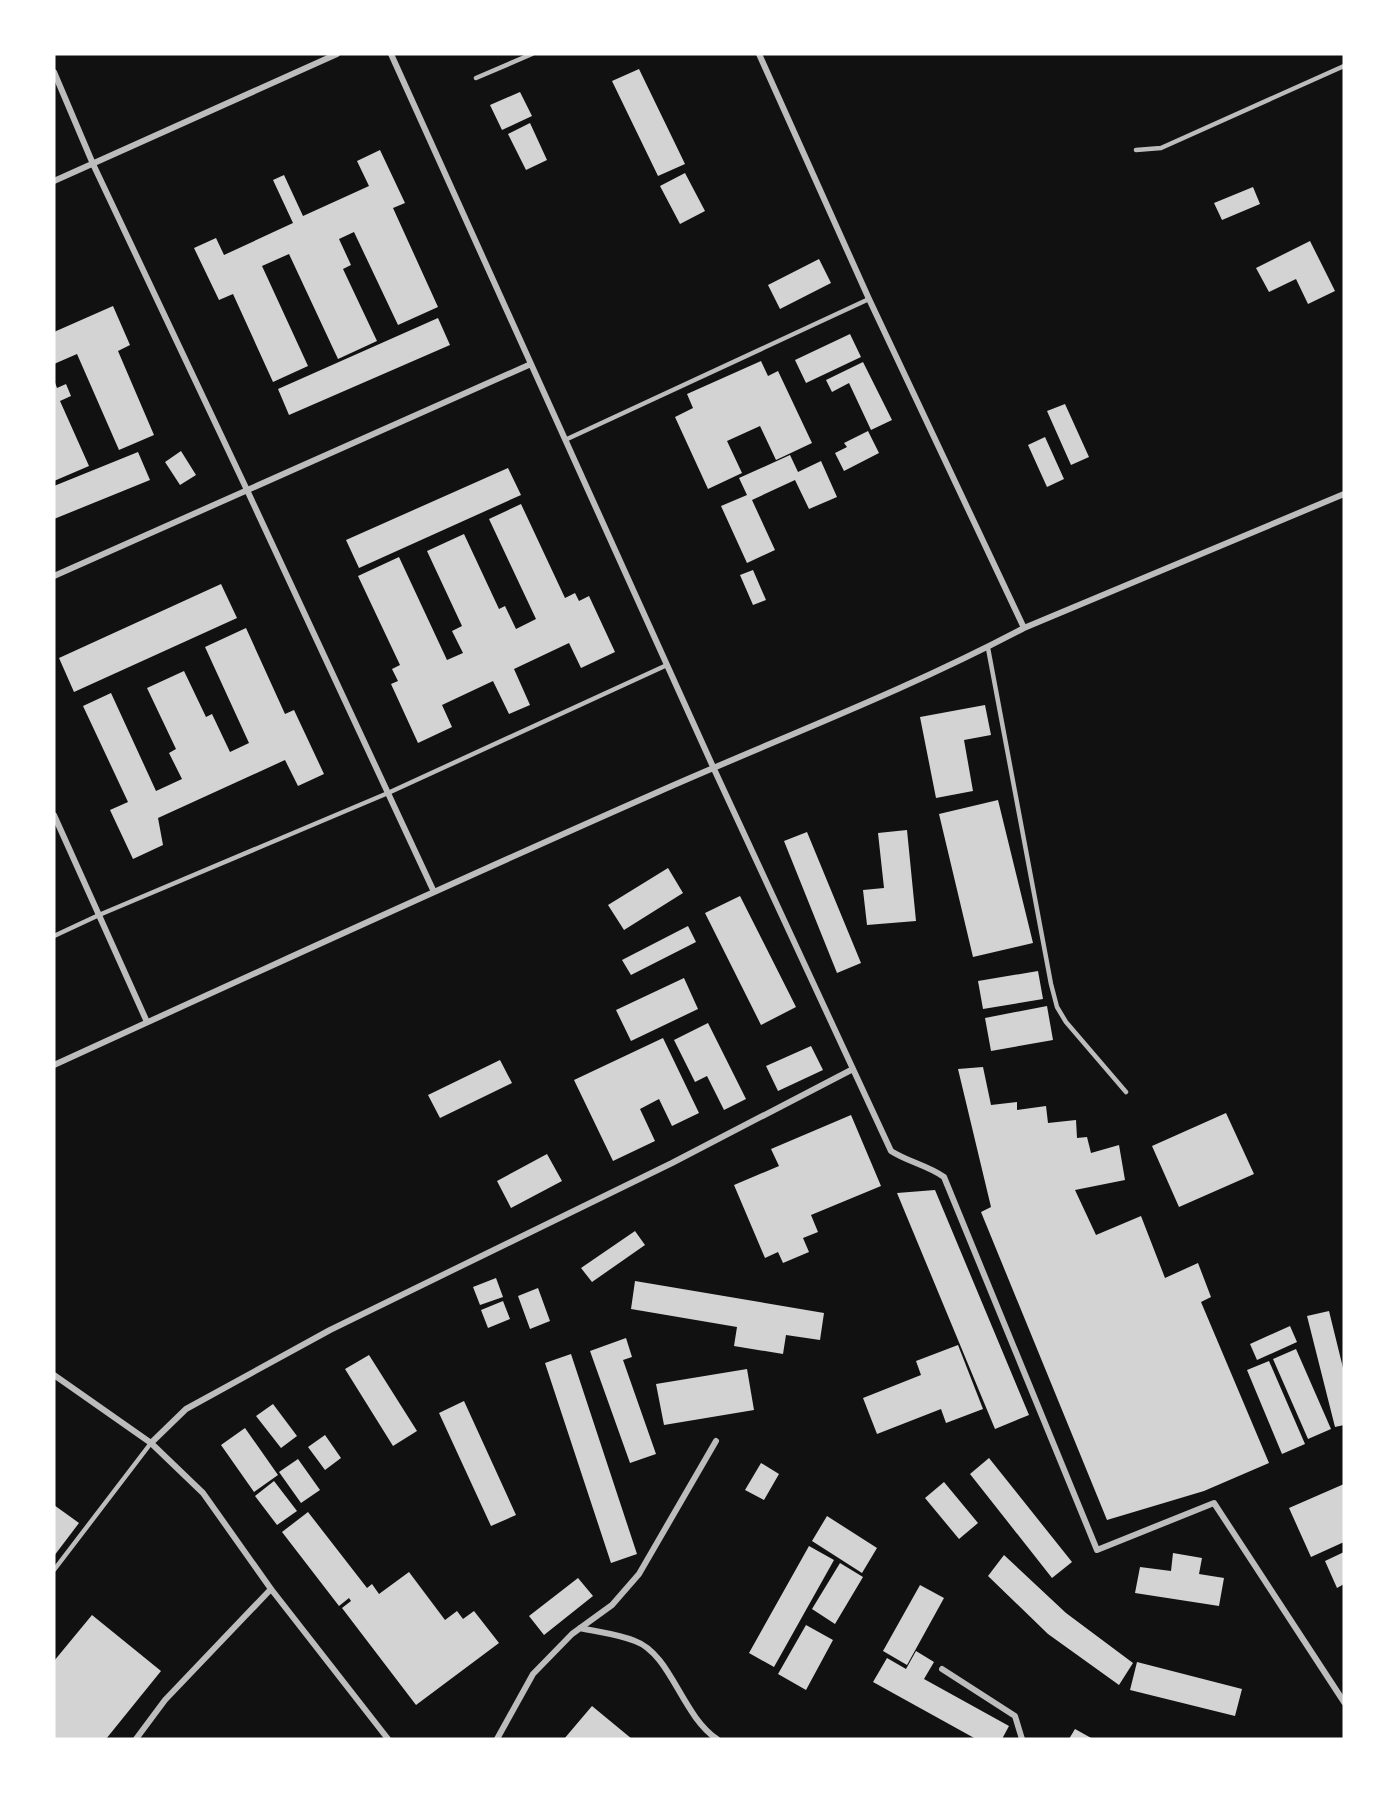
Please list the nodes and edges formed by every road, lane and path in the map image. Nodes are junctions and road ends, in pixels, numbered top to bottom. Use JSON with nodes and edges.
{"nodes":[{"id":1,"x":336,"y":54,"type":"edge"},
{"id":2,"x":391,"y":54,"type":"edge"},
{"id":3,"x":532,"y":54,"type":"edge"},
{"id":4,"x":759,"y":54,"type":"edge"},
{"id":5,"x":1344,"y":66,"type":"edge"},
{"id":6,"x":54,"y":72,"type":"edge"},
{"id":7,"x":476,"y":78,"type":"dead end"},
{"id":8,"x":1136,"y":150,"type":"dead end"},
{"id":9,"x":93,"y":164,"type":"junction"},
{"id":10,"x":54,"y":181,"type":"edge"},
{"id":11,"x":869,"y":298,"type":"junction"},
{"id":12,"x":531,"y":364,"type":"junction"},
{"id":13,"x":565,"y":440,"type":"junction"},
{"id":14,"x":248,"y":490,"type":"junction"},
{"id":15,"x":1344,"y":494,"type":"edge"},
{"id":16,"x":54,"y":576,"type":"edge"},
{"id":17,"x":1024,"y":628,"type":"junction"},
{"id":18,"x":988,"y":648,"type":"junction"},
{"id":19,"x":668,"y":665,"type":"junction"},
{"id":20,"x":714,"y":769,"type":"junction"},
{"id":21,"x":388,"y":793,"type":"junction"},
{"id":22,"x":54,"y":815,"type":"edge"},
{"id":23,"x":434,"y":892,"type":"junction"},
{"id":24,"x":99,"y":915,"type":"junction"},
{"id":25,"x":54,"y":936,"type":"edge"},
{"id":26,"x":147,"y":1022,"type":"junction"},
{"id":27,"x":54,"y":1065,"type":"edge"},
{"id":28,"x":853,"y":1070,"type":"junction"},
{"id":29,"x":1126,"y":1092,"type":"dead end"},
{"id":30,"x":54,"y":1375,"type":"edge"},
{"id":31,"x":716,"y":1441,"type":"dead end"},
{"id":32,"x":151,"y":1443,"type":"junction"},
{"id":33,"x":54,"y":1570,"type":"edge"},
{"id":34,"x":271,"y":1589,"type":"junction"},
{"id":35,"x":580,"y":1628,"type":"junction"},
{"id":36,"x":942,"y":1669,"type":"dead end"},
{"id":37,"x":1344,"y":1702,"type":"edge"},
{"id":38,"x":136,"y":1739,"type":"edge"},
{"id":39,"x":388,"y":1739,"type":"edge"},
{"id":40,"x":497,"y":1739,"type":"edge"},
{"id":41,"x":717,"y":1739,"type":"edge"},
{"id":42,"x":1022,"y":1739,"type":"edge"}],
"edges":[{"from":1,"to":9,"type":"street"},
{"from":2,"to":12,"type":"street"},
{"from":3,"to":7,"type":"lane"},
{"from":4,"to":11,"type":"street"},
{"from":5,"to":8,"type":"lane"},
{"from":6,"to":9,"type":"street"},
{"from":9,"to":10,"type":"street"},
{"from":9,"to":14,"type":"street"},
{"from":11,"to":13,"type":"lane"},
{"from":11,"to":17,"type":"street"},
{"from":12,"to":13,"type":"street"},
{"from":12,"to":14,"type":"street"},
{"from":13,"to":19,"type":"street"},
{"from":14,"to":16,"type":"street"},
{"from":14,"to":21,"type":"street"},
{"from":15,"to":17,"type":"street"},
{"from":17,"to":18,"type":"street"},
{"from":18,"to":20,"type":"street"},
{"from":18,"to":29,"type":"lane"},
{"from":19,"to":20,"type":"street"},
{"from":19,"to":21,"type":"lane"},
{"from":20,"to":23,"type":"street"},
{"from":20,"to":28,"type":"street"},
{"from":21,"to":23,"type":"street"},
{"from":21,"to":24,"type":"lane"},
{"from":22,"to":24,"type":"street"},
{"from":23,"to":26,"type":"street"},
{"from":24,"to":25,"type":"lane"},
{"from":24,"to":26,"type":"street"},
{"from":26,"to":27,"type":"street"},
{"from":28,"to":32,"type":"street"},
{"from":28,"to":37,"type":"street"},
{"from":30,"to":32,"type":"street"},
{"from":31,"to":35,"type":"street"},
{"from":32,"to":33,"type":"lane"},
{"from":32,"to":34,"type":"street"},
{"from":34,"to":38,"type":"street"},
{"from":34,"to":39,"type":"street"},
{"from":35,"to":40,"type":"street"},
{"from":35,"to":41,"type":"street"},
{"from":36,"to":42,"type":"street"}]}
